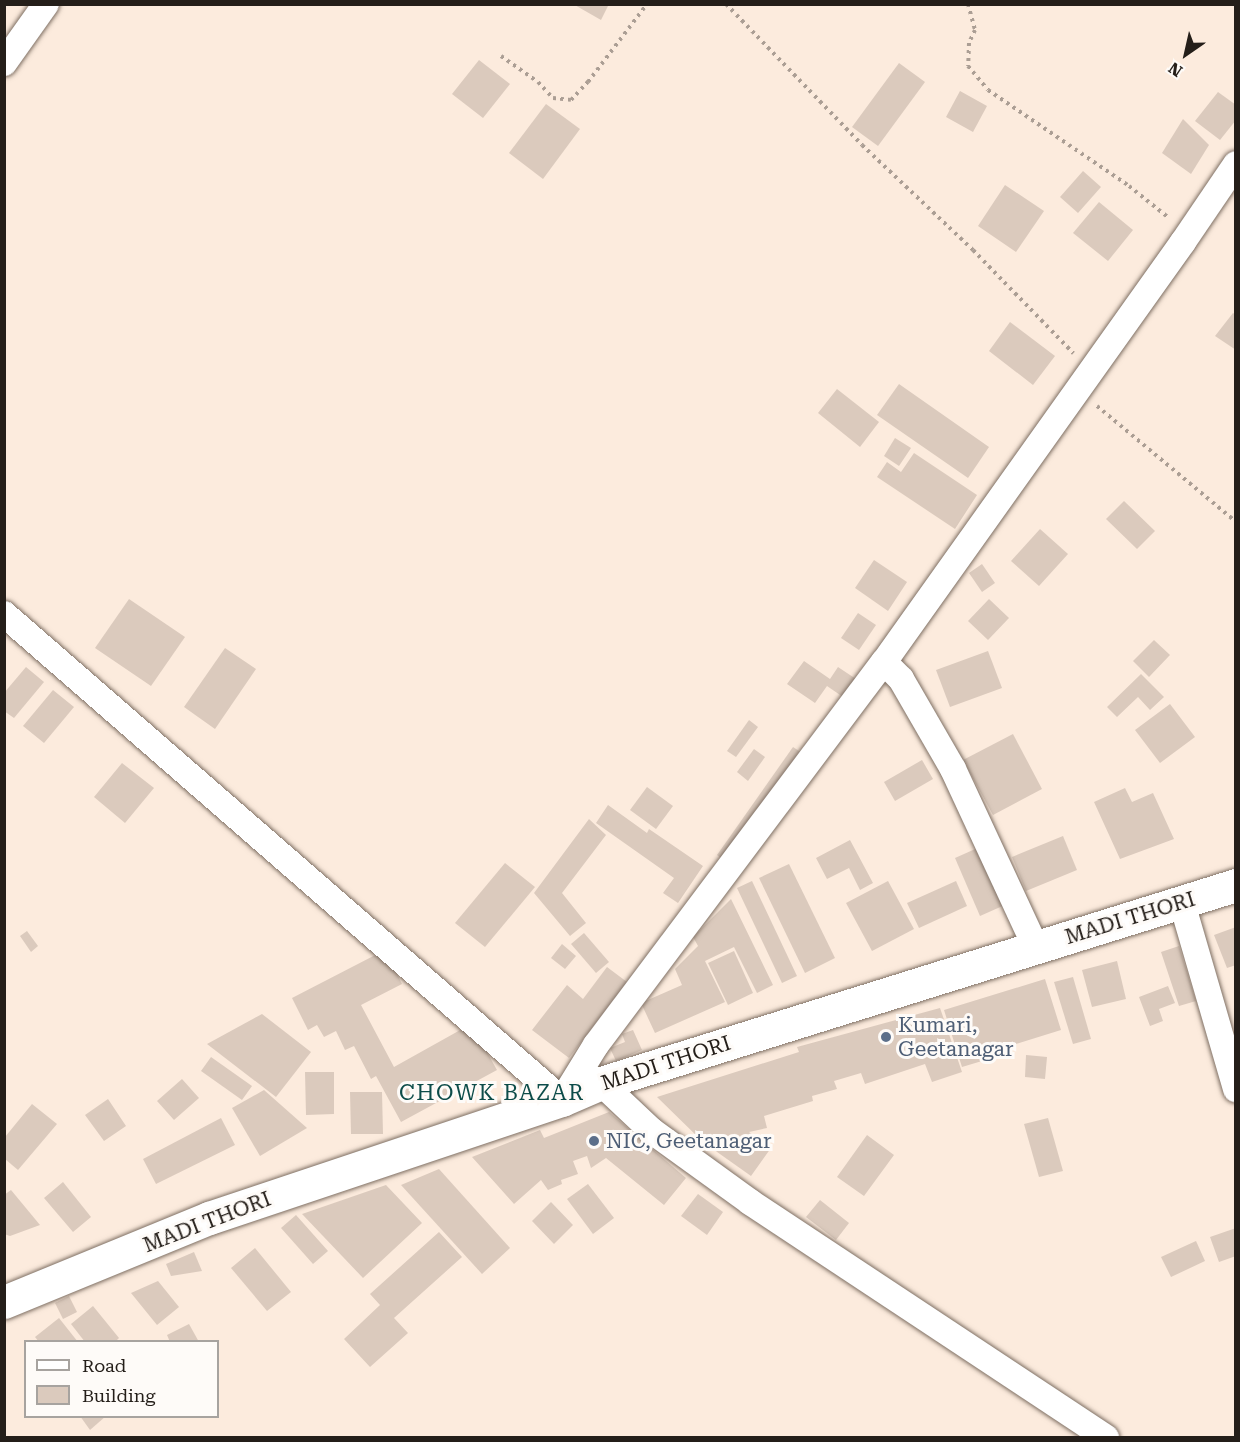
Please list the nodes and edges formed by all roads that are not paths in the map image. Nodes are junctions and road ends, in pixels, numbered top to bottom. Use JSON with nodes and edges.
{"nodes":[{"id":1,"x":46,"y":4,"type":"edge"},
{"id":2,"x":4,"y":63,"type":"edge"},
{"id":3,"x":1236,"y":164,"type":"edge"},
{"id":4,"x":4,"y":614,"type":"edge"},
{"id":5,"x":884,"y":662,"type":"junction"},
{"id":6,"x":1236,"y":885,"type":"edge"},
{"id":7,"x":1182,"y":903,"type":"junction"},
{"id":8,"x":1036,"y":948,"type":"junction"},
{"id":9,"x":601,"y":1083,"type":"junction"},
{"id":10,"x":1236,"y":1089,"type":"edge"},
{"id":11,"x":562,"y":1100,"type":"junction"},
{"id":12,"x":4,"y":1302,"type":"edge"},
{"id":13,"x":1106,"y":1437,"type":"edge"}],
"edges":[{"from":1,"to":2,"type":"street"},
{"from":3,"to":5,"type":"street"},
{"from":4,"to":11,"type":"street"},
{"from":5,"to":8,"type":"street"},
{"from":5,"to":11,"type":"street"},
{"from":6,"to":7,"type":"main road","name":"MADI THORI"},
{"from":7,"to":8,"type":"main road","name":"MADI THORI"},
{"from":7,"to":10,"type":"street"},
{"from":8,"to":9,"type":"main road","name":"MADI THORI"},
{"from":9,"to":11,"type":"main road","name":"MADI THORI"},
{"from":9,"to":13,"type":"street"},
{"from":11,"to":12,"type":"main road","name":"MADI THORI"}]}
